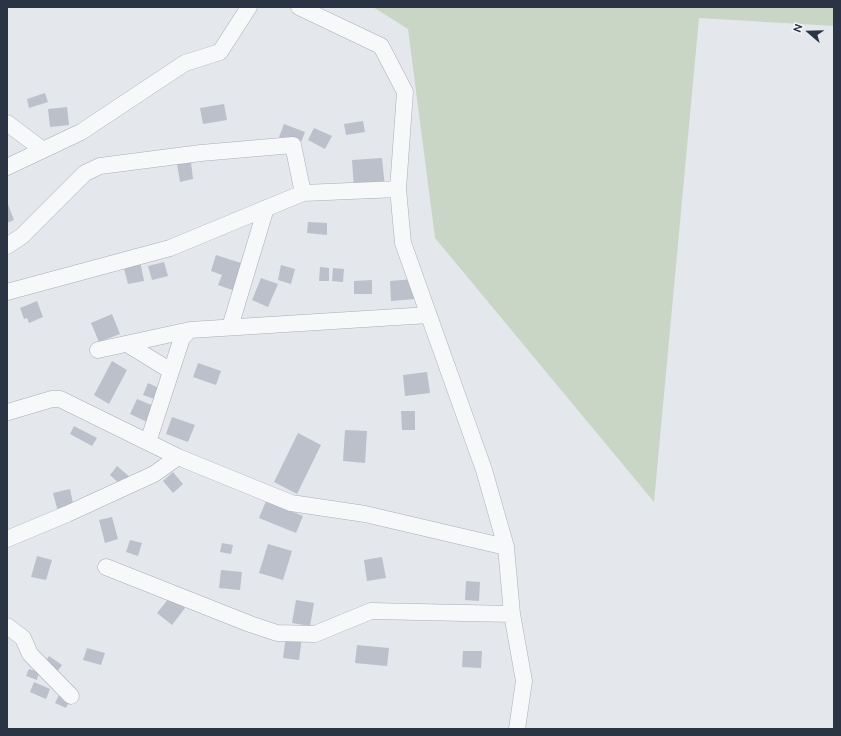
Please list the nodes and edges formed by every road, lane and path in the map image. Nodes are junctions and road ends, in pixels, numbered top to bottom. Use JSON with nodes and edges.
{"nodes":[{"id":1,"x":249,"y":7,"type":"edge"},
{"id":2,"x":299,"y":7,"type":"edge"},
{"id":3,"x":7,"y":123,"type":"edge"},
{"id":4,"x":43,"y":150,"type":"junction"},
{"id":5,"x":7,"y":166,"type":"edge"},
{"id":6,"x":398,"y":189,"type":"junction"},
{"id":7,"x":303,"y":192,"type":"junction"},
{"id":8,"x":266,"y":208,"type":"junction"},
{"id":9,"x":7,"y":246,"type":"edge"},
{"id":10,"x":7,"y":292,"type":"edge"},
{"id":11,"x":429,"y":315,"type":"junction"},
{"id":12,"x":230,"y":327,"type":"junction"},
{"id":13,"x":190,"y":330,"type":"junction"},
{"id":14,"x":127,"y":344,"type":"junction"},
{"id":15,"x":98,"y":350,"type":"dead end"},
{"id":16,"x":171,"y":371,"type":"junction"},
{"id":17,"x":8,"y":412,"type":"edge"},
{"id":18,"x":148,"y":442,"type":"junction"},
{"id":19,"x":178,"y":457,"type":"junction"},
{"id":20,"x":7,"y":538,"type":"edge"},
{"id":21,"x":506,"y":546,"type":"junction"},
{"id":22,"x":106,"y":567,"type":"dead end"},
{"id":23,"x":512,"y":614,"type":"junction"},
{"id":24,"x":7,"y":626,"type":"edge"},
{"id":25,"x":71,"y":696,"type":"dead end"},
{"id":26,"x":517,"y":729,"type":"edge"}],
"edges":[{"from":1,"to":4,"type":"street"},
{"from":2,"to":6,"type":"street"},
{"from":3,"to":4,"type":"street"},
{"from":4,"to":5,"type":"street"},
{"from":6,"to":7,"type":"street"},
{"from":6,"to":11,"type":"street"},
{"from":7,"to":8,"type":"street"},
{"from":7,"to":9,"type":"street"},
{"from":8,"to":10,"type":"street"},
{"from":8,"to":12,"type":"street"},
{"from":11,"to":12,"type":"street"},
{"from":11,"to":21,"type":"street"},
{"from":12,"to":13,"type":"street"},
{"from":13,"to":14,"type":"street"},
{"from":13,"to":16,"type":"street"},
{"from":14,"to":15,"type":"street"},
{"from":14,"to":16,"type":"street"},
{"from":16,"to":18,"type":"street"},
{"from":17,"to":18,"type":"street"},
{"from":18,"to":19,"type":"street"},
{"from":19,"to":20,"type":"street"},
{"from":19,"to":21,"type":"street"},
{"from":21,"to":23,"type":"street"},
{"from":22,"to":23,"type":"street"},
{"from":23,"to":26,"type":"street"},
{"from":24,"to":25,"type":"street"}]}
